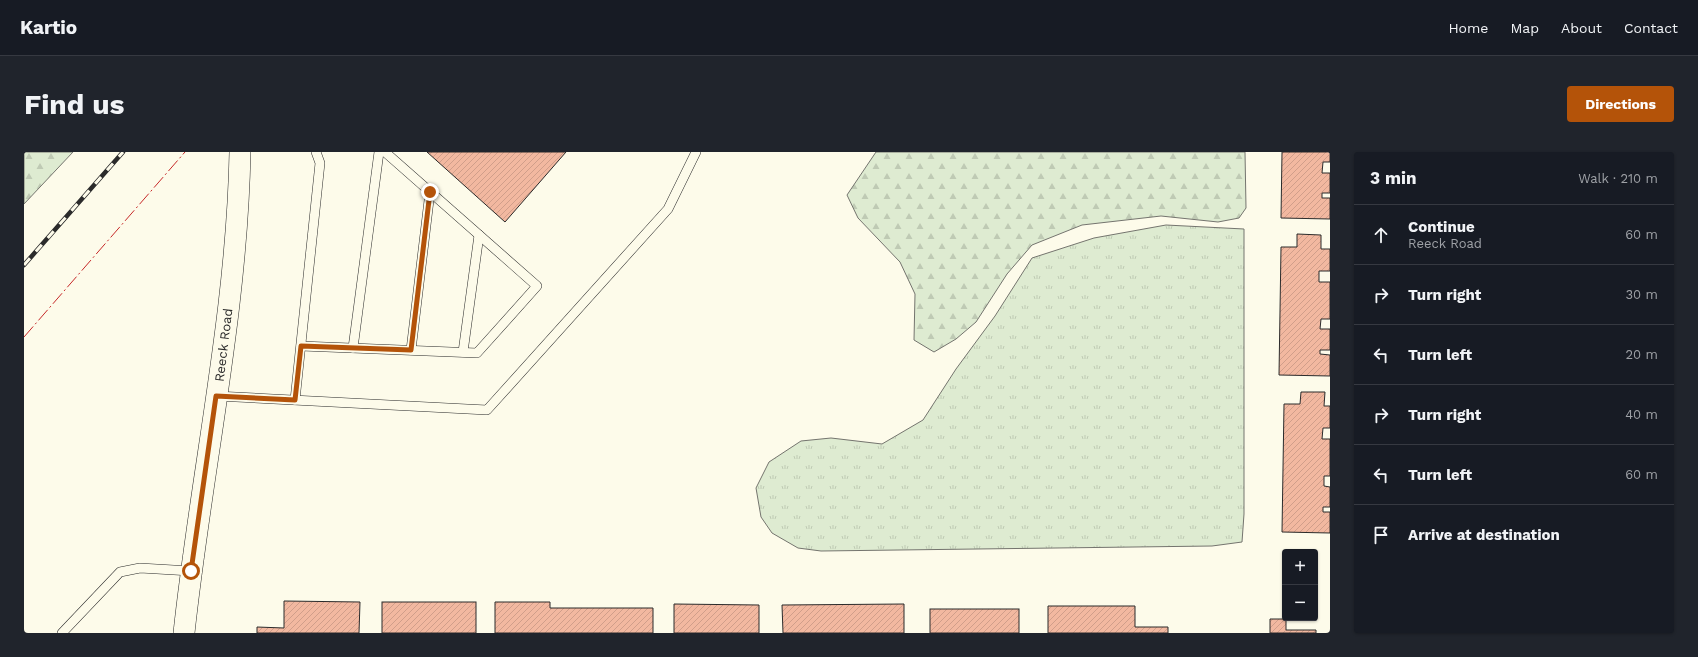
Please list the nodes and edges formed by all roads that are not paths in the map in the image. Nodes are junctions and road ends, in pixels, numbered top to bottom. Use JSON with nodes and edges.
{"nodes":[{"id":1,"x":240,"y":152,"type":"edge"},
{"id":2,"x":316,"y":152,"type":"edge"},
{"id":3,"x":379,"y":152,"type":"edge"},
{"id":4,"x":385,"y":152,"type":"edge"},
{"id":5,"x":696,"y":152,"type":"edge"},
{"id":6,"x":430,"y":192,"type":"junction"},
{"id":7,"x":479,"y":235,"type":"junction"},
{"id":8,"x":301,"y":346,"type":"junction"},
{"id":9,"x":353,"y":348,"type":"junction"},
{"id":10,"x":411,"y":350,"type":"junction"},
{"id":11,"x":463,"y":352,"type":"junction"},
{"id":12,"x":216,"y":396,"type":"junction"},
{"id":13,"x":295,"y":400,"type":"junction"},
{"id":14,"x":191,"y":571,"type":"junction"},
{"id":15,"x":62,"y":633,"type":"edge"},
{"id":16,"x":184,"y":633,"type":"edge"}],
"edges":[{"from":1,"to":12,"type":"street","name":"Reeck Road"},
{"from":2,"to":8,"type":"lane"},
{"from":3,"to":9,"type":"lane"},
{"from":4,"to":6,"type":"lane"},
{"from":5,"to":13,"type":"lane"},
{"from":6,"to":7,"type":"lane"},
{"from":6,"to":10,"type":"lane"},
{"from":7,"to":11,"type":"lane"},
{"from":7,"to":11,"type":"lane"},
{"from":8,"to":9,"type":"lane"},
{"from":8,"to":13,"type":"lane"},
{"from":9,"to":10,"type":"lane"},
{"from":10,"to":11,"type":"lane"},
{"from":12,"to":13,"type":"lane"},
{"from":12,"to":14,"type":"street","name":"Reeck Road"},
{"from":14,"to":15,"type":"lane"},
{"from":14,"to":16,"type":"street","name":"Reeck Road"}]}
